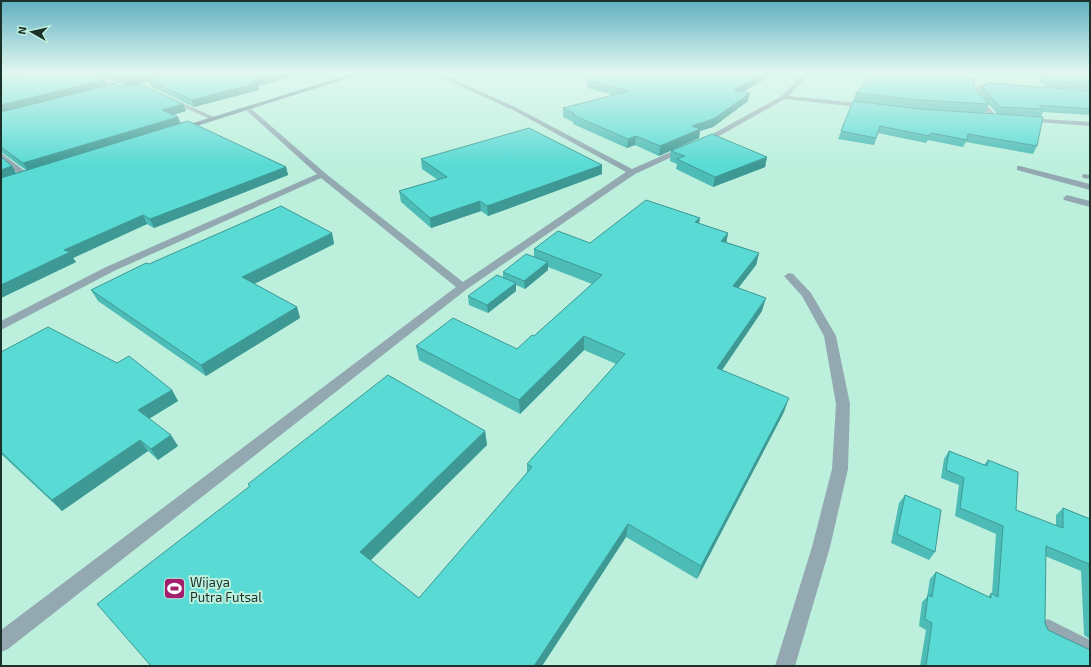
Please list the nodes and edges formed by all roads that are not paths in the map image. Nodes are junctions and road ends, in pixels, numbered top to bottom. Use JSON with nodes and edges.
{"nodes":[{"id":1,"x":179,"y":103,"type":"edge"},
{"id":2,"x":263,"y":103,"type":"edge"},
{"id":3,"x":503,"y":103,"type":"edge"},
{"id":4,"x":773,"y":103,"type":"edge"},
{"id":5,"x":836,"y":103,"type":"edge"},
{"id":6,"x":982,"y":103,"type":"edge"},
{"id":7,"x":247,"y":108,"type":"junction"},
{"id":8,"x":877,"y":108,"type":"edge"},
{"id":9,"x":986,"y":117,"type":"edge"},
{"id":10,"x":994,"y":117,"type":"junction"},
{"id":11,"x":212,"y":118,"type":"junction"},
{"id":12,"x":1002,"y":118,"type":"edge"},
{"id":13,"x":1018,"y":119,"type":"edge"},
{"id":14,"x":1090,"y":124,"type":"edge"},
{"id":15,"x":167,"y":132,"type":"edge"},
{"id":16,"x":1,"y":155,"type":"edge"},
{"id":17,"x":1020,"y":168,"type":"dead end"},
{"id":18,"x":632,"y":172,"type":"junction"},
{"id":19,"x":322,"y":175,"type":"junction"},
{"id":20,"x":27,"y":176,"type":"edge"},
{"id":21,"x":1090,"y":187,"type":"edge"},
{"id":22,"x":1067,"y":198,"type":"dead end"},
{"id":23,"x":1090,"y":204,"type":"edge"},
{"id":24,"x":789,"y":276,"type":"dead end"},
{"id":25,"x":463,"y":287,"type":"junction"},
{"id":26,"x":1,"y":326,"type":"edge"},
{"id":27,"x":1048,"y":629,"type":"edge"},
{"id":28,"x":1,"y":642,"type":"edge"},
{"id":29,"x":1090,"y":650,"type":"edge"},
{"id":30,"x":785,"y":666,"type":"edge"}],
"edges":[{"from":1,"to":11,"type":"street"},
{"from":2,"to":7,"type":"street"},
{"from":3,"to":18,"type":"street"},
{"from":4,"to":18,"type":"street"},
{"from":5,"to":8,"type":"street"},
{"from":6,"to":10,"type":"street"},
{"from":7,"to":11,"type":"street"},
{"from":7,"to":19,"type":"street"},
{"from":9,"to":10,"type":"street"},
{"from":10,"to":12,"type":"street"},
{"from":11,"to":15,"type":"street"},
{"from":13,"to":14,"type":"street"},
{"from":16,"to":20,"type":"street"},
{"from":17,"to":21,"type":"street"},
{"from":18,"to":25,"type":"street"},
{"from":19,"to":25,"type":"street"},
{"from":19,"to":26,"type":"street"},
{"from":22,"to":23,"type":"street"},
{"from":24,"to":30,"type":"street"},
{"from":25,"to":28,"type":"street"},
{"from":27,"to":29,"type":"street"}]}
